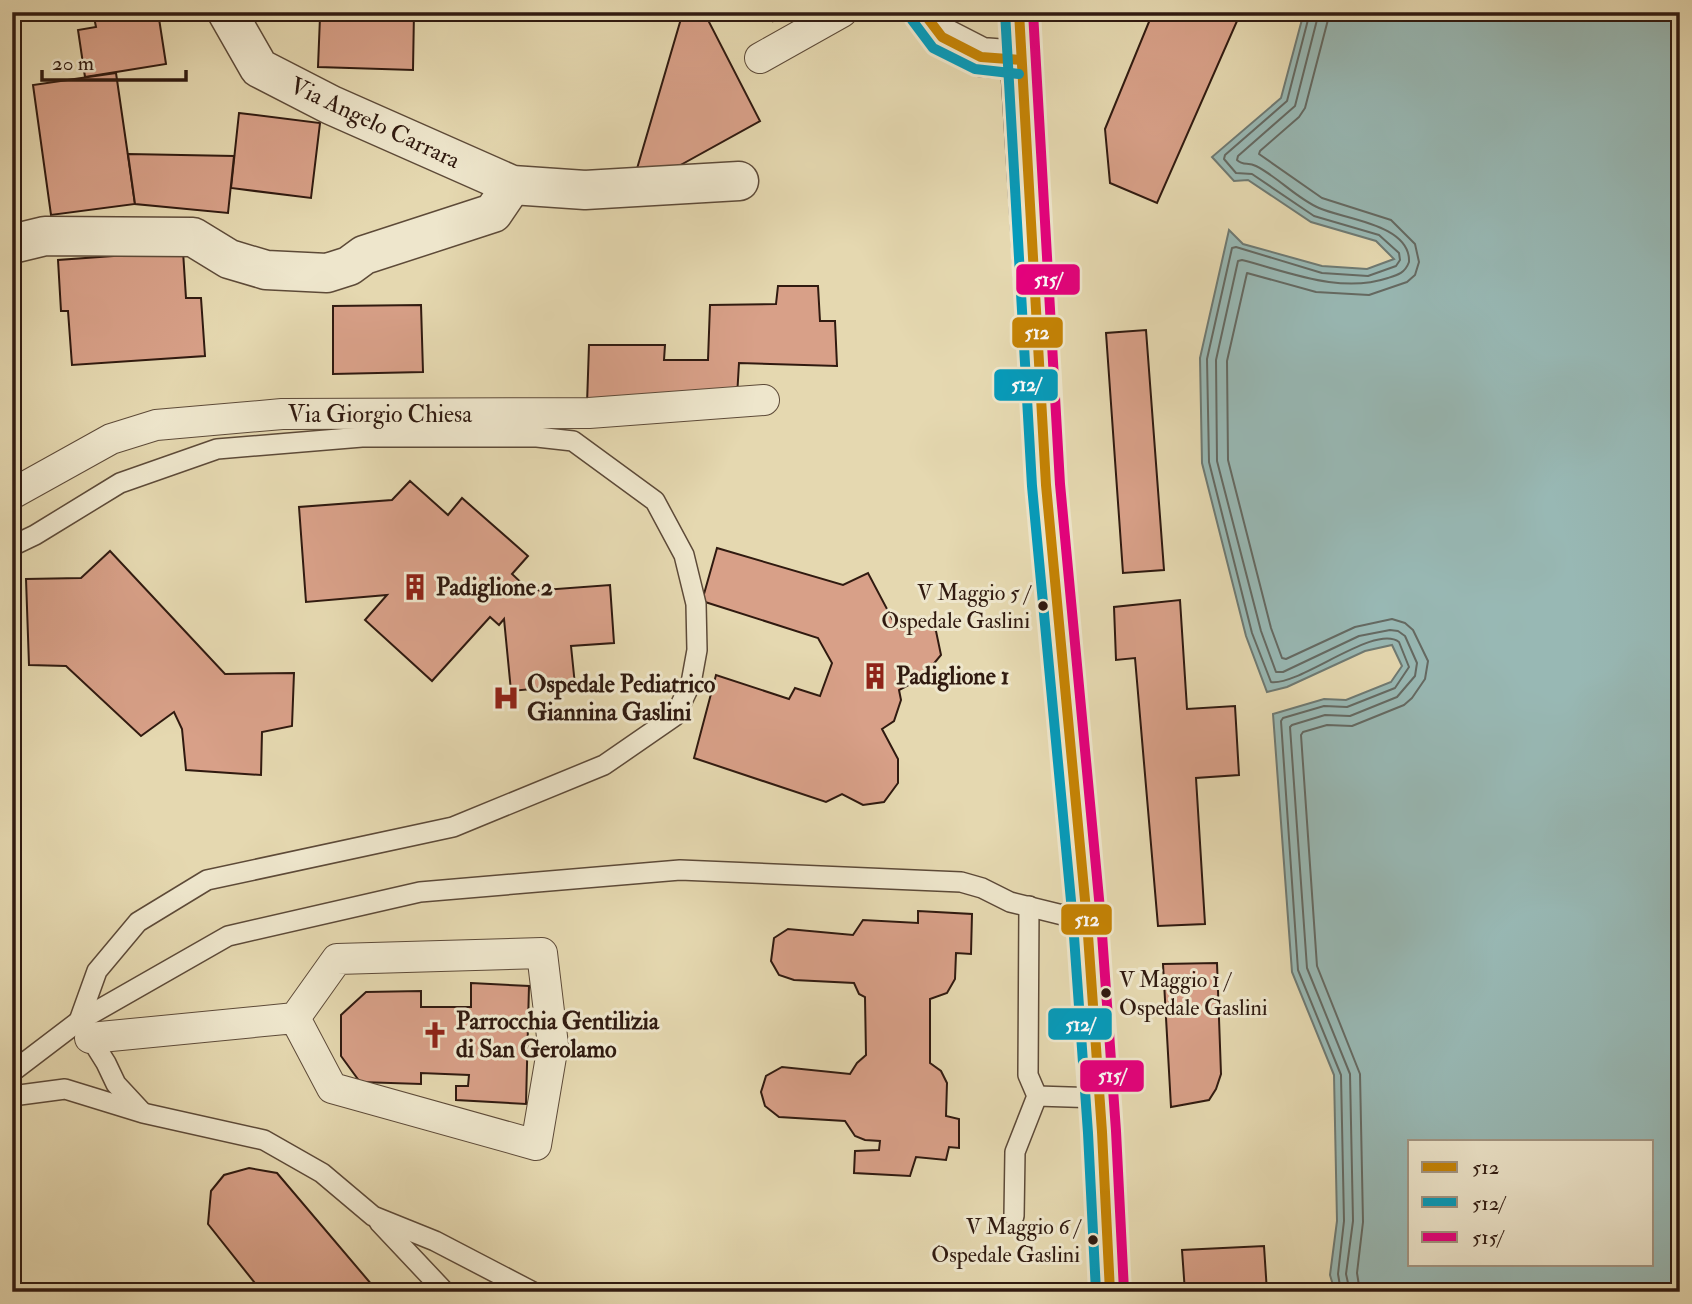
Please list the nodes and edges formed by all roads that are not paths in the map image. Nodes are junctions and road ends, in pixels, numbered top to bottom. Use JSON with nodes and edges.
{"nodes":[{"id":1,"x":227,"y":12,"type":"edge"},
{"id":2,"x":842,"y":12,"type":"edge"},
{"id":3,"x":923,"y":12,"type":"edge"},
{"id":4,"x":1019,"y":12,"type":"edge"},
{"id":5,"x":760,"y":58,"type":"dead end"},
{"id":6,"x":1020,"y":60,"type":"junction"},
{"id":7,"x":739,"y":181,"type":"dead end"},
{"id":8,"x":513,"y":185,"type":"junction"},
{"id":9,"x":12,"y":244,"type":"edge"},
{"id":10,"x":764,"y":400,"type":"dead end"},
{"id":11,"x":12,"y":494,"type":"edge"},
{"id":12,"x":12,"y":546,"type":"edge"},
{"id":13,"x":1029,"y":906,"type":"junction"},
{"id":14,"x":1087,"y":920,"type":"junction"},
{"id":15,"x":295,"y":1018,"type":"junction"},
{"id":16,"x":85,"y":1030,"type":"junction"},
{"id":17,"x":12,"y":1072,"type":"edge"},
{"id":18,"x":12,"y":1096,"type":"edge"},
{"id":19,"x":1037,"y":1096,"type":"junction"},
{"id":20,"x":1100,"y":1098,"type":"junction"},
{"id":21,"x":143,"y":1112,"type":"junction"},
{"id":22,"x":373,"y":1216,"type":"junction"},
{"id":23,"x":1014,"y":1216,"type":"dead end"},
{"id":24,"x":445,"y":1292,"type":"edge"},
{"id":25,"x":533,"y":1292,"type":"edge"},
{"id":26,"x":1110,"y":1292,"type":"edge"}],
"edges":[{"from":1,"to":8,"type":"street","name":"Via Angelo Carrara"},
{"from":2,"to":5,"type":"street"},
{"from":3,"to":6,"type":"street"},
{"from":4,"to":6,"type":"main road"},
{"from":6,"to":14,"type":"main road"},
{"from":7,"to":8,"type":"street","name":"Via Angelo Carrara"},
{"from":8,"to":9,"type":"street"},
{"from":10,"to":11,"type":"street","name":"Via Giorgio Chiesa"},
{"from":12,"to":16,"type":"lane"},
{"from":13,"to":14,"type":"lane"},
{"from":13,"to":16,"type":"lane"},
{"from":13,"to":19,"type":"lane"},
{"from":14,"to":20,"type":"main road"},
{"from":15,"to":15,"type":"street"},
{"from":15,"to":16,"type":"street"},
{"from":16,"to":17,"type":"lane"},
{"from":16,"to":21,"type":"lane"},
{"from":18,"to":21,"type":"lane"},
{"from":19,"to":20,"type":"lane"},
{"from":19,"to":23,"type":"lane"},
{"from":20,"to":26,"type":"main road"},
{"from":21,"to":22,"type":"lane"},
{"from":22,"to":24,"type":"lane"},
{"from":22,"to":25,"type":"lane"}]}
